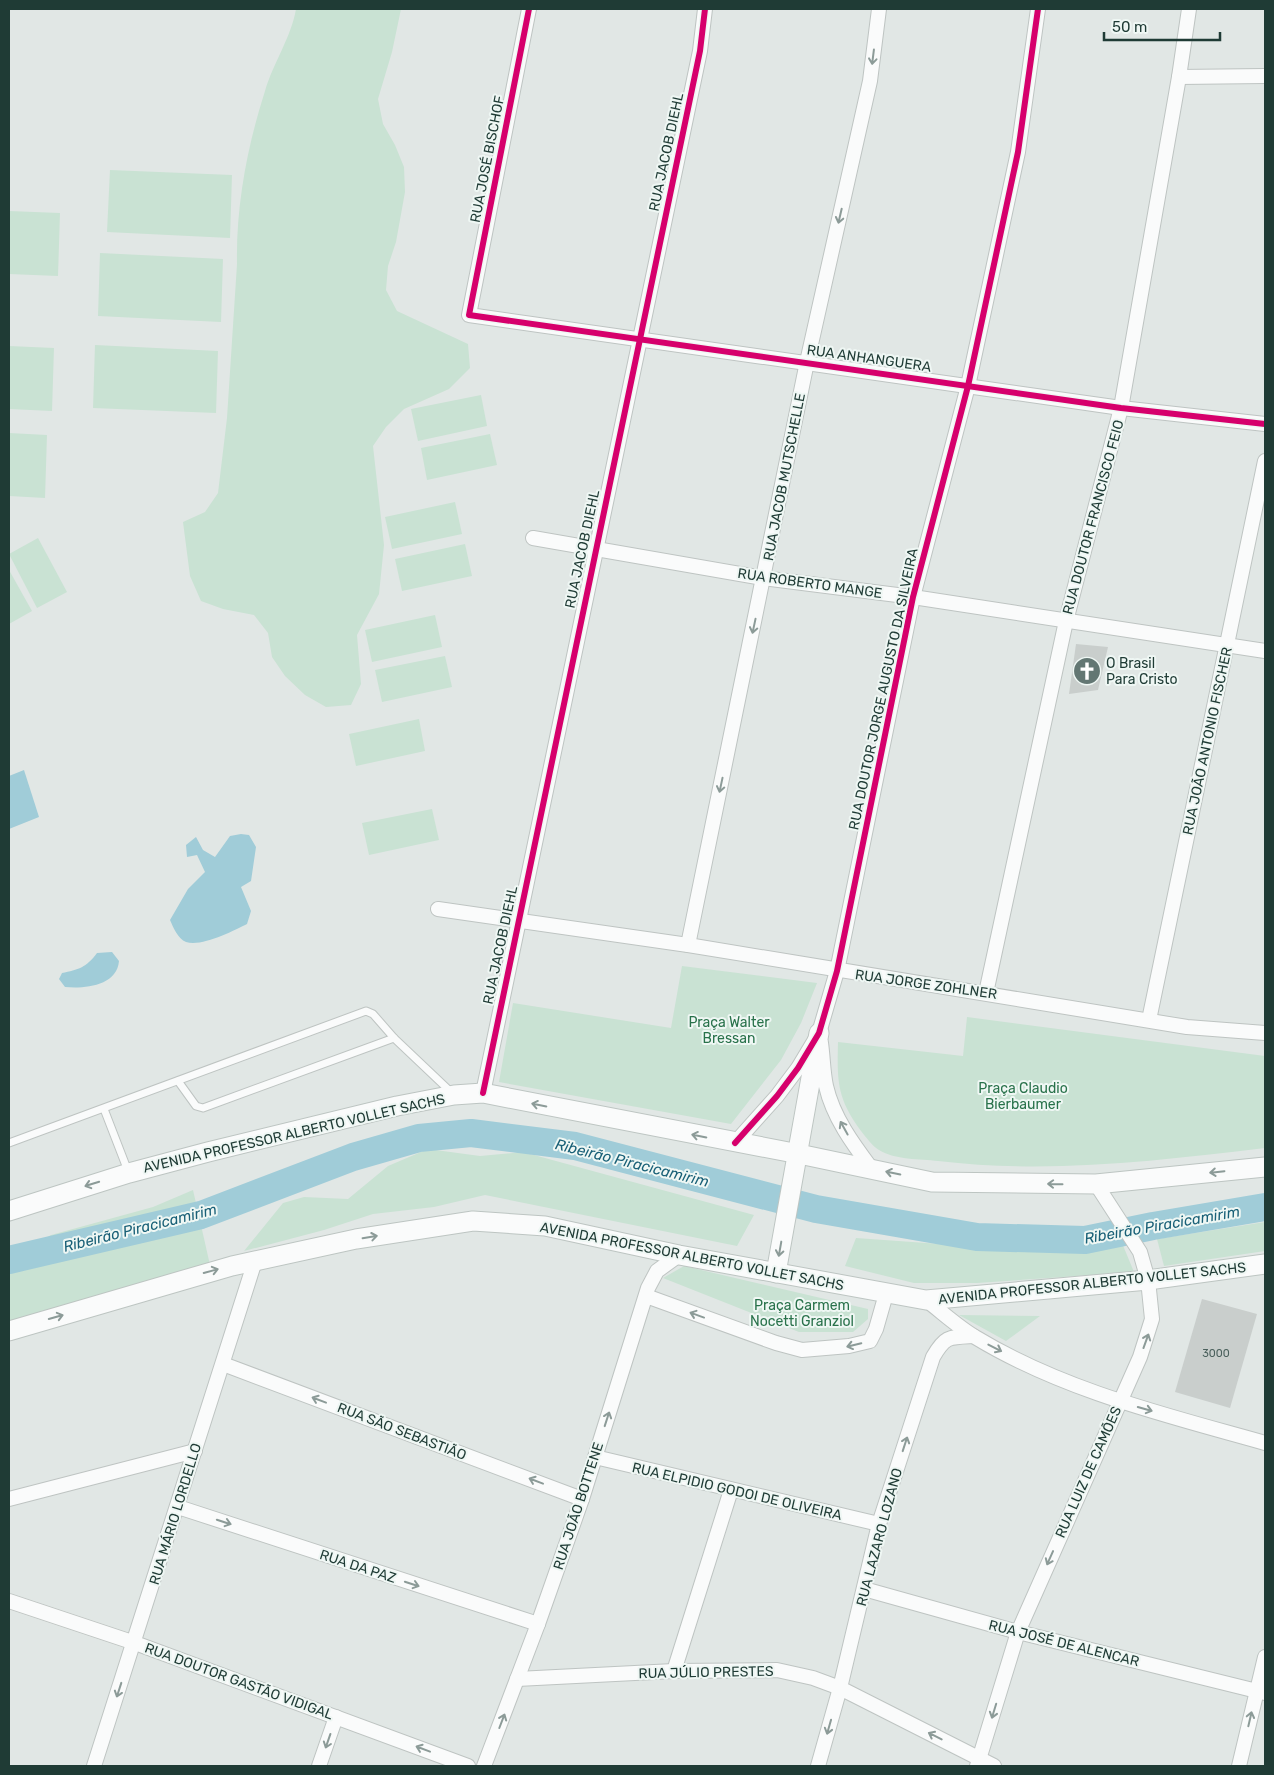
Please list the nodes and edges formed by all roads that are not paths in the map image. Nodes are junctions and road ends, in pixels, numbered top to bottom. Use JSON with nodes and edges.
{"nodes":[{"id":1,"x":529,"y":9,"type":"edge"},
{"id":2,"x":705,"y":9,"type":"edge"},
{"id":3,"x":879,"y":9,"type":"edge"},
{"id":4,"x":1038,"y":9,"type":"edge"},
{"id":5,"x":1189,"y":9,"type":"edge"},
{"id":6,"x":1265,"y":76,"type":"edge"},
{"id":7,"x":1179,"y":77,"type":"junction"},
{"id":8,"x":469,"y":315,"type":"joint"},
{"id":9,"x":639,"y":337,"type":"junction"},
{"id":10,"x":807,"y":362,"type":"junction"},
{"id":11,"x":968,"y":386,"type":"junction"},
{"id":12,"x":1121,"y":408,"type":"junction"},
{"id":13,"x":1265,"y":424,"type":"edge"},
{"id":14,"x":1265,"y":461,"type":"edge"},
{"id":15,"x":532,"y":538,"type":"dead end"},
{"id":16,"x":594,"y":550,"type":"junction"},
{"id":17,"x":763,"y":578,"type":"junction"},
{"id":18,"x":913,"y":597,"type":"junction"},
{"id":19,"x":1066,"y":621,"type":"junction"},
{"id":20,"x":1227,"y":646,"type":"junction"},
{"id":21,"x":1265,"y":651,"type":"edge"},
{"id":22,"x":438,"y":909,"type":"dead end"},
{"id":23,"x":518,"y":920,"type":"junction"},
{"id":24,"x":688,"y":945,"type":"junction"},
{"id":25,"x":837,"y":971,"type":"junction"},
{"id":26,"x":986,"y":993,"type":"junction"},
{"id":27,"x":1149,"y":1020,"type":"junction"},
{"id":28,"x":819,"y":1033,"type":"junction"},
{"id":29,"x":1265,"y":1033,"type":"edge"},
{"id":30,"x":394,"y":1038,"type":"junction"},
{"id":31,"x":178,"y":1081,"type":"junction"},
{"id":32,"x":483,"y":1094,"type":"junction"},
{"id":33,"x":454,"y":1095,"type":"junction"},
{"id":34,"x":104,"y":1108,"type":"junction"},
{"id":35,"x":9,"y":1142,"type":"edge"},
{"id":36,"x":735,"y":1143,"type":"junction"},
{"id":37,"x":799,"y":1154,"type":"junction"},
{"id":38,"x":1265,"y":1167,"type":"edge"},
{"id":39,"x":871,"y":1168,"type":"junction"},
{"id":40,"x":129,"y":1173,"type":"junction"},
{"id":41,"x":1096,"y":1184,"type":"junction"},
{"id":42,"x":9,"y":1210,"type":"edge"},
{"id":43,"x":679,"y":1254,"type":"junction"},
{"id":44,"x":255,"y":1261,"type":"junction"},
{"id":45,"x":1265,"y":1264,"type":"edge"},
{"id":46,"x":776,"y":1272,"type":"junction"},
{"id":47,"x":1148,"y":1280,"type":"junction"},
{"id":48,"x":886,"y":1294,"type":"junction"},
{"id":49,"x":646,"y":1296,"type":"junction"},
{"id":50,"x":926,"y":1300,"type":"junction"},
{"id":51,"x":9,"y":1331,"type":"edge"},
{"id":52,"x":973,"y":1336,"type":"junction"},
{"id":53,"x":223,"y":1364,"type":"junction"},
{"id":54,"x":1119,"y":1401,"type":"junction"},
{"id":55,"x":1265,"y":1443,"type":"edge"},
{"id":56,"x":195,"y":1451,"type":"junction"},
{"id":57,"x":595,"y":1457,"type":"junction"},
{"id":58,"x":731,"y":1490,"type":"junction"},
{"id":59,"x":582,"y":1498,"type":"junction"},
{"id":60,"x":9,"y":1499,"type":"edge"},
{"id":61,"x":178,"y":1507,"type":"junction"},
{"id":62,"x":879,"y":1524,"type":"junction"},
{"id":63,"x":864,"y":1589,"type":"junction"},
{"id":64,"x":9,"y":1601,"type":"edge"},
{"id":65,"x":538,"y":1624,"type":"junction"},
{"id":66,"x":1018,"y":1632,"type":"junction"},
{"id":67,"x":135,"y":1644,"type":"junction"},
{"id":68,"x":1265,"y":1657,"type":"edge"},
{"id":69,"x":674,"y":1671,"type":"junction"},
{"id":70,"x":517,"y":1680,"type":"junction"},
{"id":71,"x":840,"y":1688,"type":"junction"},
{"id":72,"x":1261,"y":1692,"type":"edge"},
{"id":73,"x":336,"y":1717,"type":"junction"},
{"id":74,"x":978,"y":1763,"type":"edge"},
{"id":75,"x":94,"y":1766,"type":"edge"},
{"id":76,"x":320,"y":1766,"type":"edge"},
{"id":77,"x":468,"y":1766,"type":"edge"},
{"id":78,"x":484,"y":1766,"type":"edge"},
{"id":79,"x":818,"y":1766,"type":"edge"},
{"id":80,"x":994,"y":1766,"type":"edge"},
{"id":81,"x":1239,"y":1766,"type":"edge"}],
"edges":[{"from":1,"to":8,"type":"street","name":"RUA JOSÉ BISCHOF"},
{"from":2,"to":9,"type":"street","name":"RUA JACOB DIEHL"},
{"from":3,"to":10,"type":"street","name":"RUA JACOB MUTSCHELLE","one_way":true},
{"from":4,"to":11,"type":"street","name":"RUA DOUTOR JORGE AUGUSTO DA SILVEIRA"},
{"from":5,"to":7,"type":"street","name":"RUA DOUTOR FRANCISCO FEIO"},
{"from":6,"to":7,"type":"street"},
{"from":7,"to":12,"type":"street","name":"RUA DOUTOR FRANCISCO FEIO"},
{"from":8,"to":9,"type":"street","name":"RUA ANHANGUERA"},
{"from":9,"to":10,"type":"street","name":"RUA ANHANGUERA"},
{"from":9,"to":16,"type":"street","name":"RUA JACOB DIEHL"},
{"from":10,"to":11,"type":"street","name":"RUA ANHANGUERA"},
{"from":10,"to":17,"type":"street","name":"RUA JACOB MUTSCHELLE"},
{"from":11,"to":12,"type":"street","name":"RUA ANHANGUERA"},
{"from":11,"to":18,"type":"street","name":"RUA DOUTOR JORGE AUGUSTO DA SILVEIRA"},
{"from":12,"to":13,"type":"street","name":"RUA ANHANGUERA"},
{"from":12,"to":19,"type":"street","name":"RUA DOUTOR FRANCISCO FEIO"},
{"from":14,"to":20,"type":"street","name":"RUA JOÃO ANTONIO FISCHER"},
{"from":15,"to":16,"type":"street","name":"RUA ROBERTO MANGE"},
{"from":16,"to":17,"type":"street","name":"RUA ROBERTO MANGE"},
{"from":16,"to":23,"type":"street","name":"RUA JACOB DIEHL"},
{"from":17,"to":18,"type":"street","name":"RUA ROBERTO MANGE"},
{"from":17,"to":24,"type":"street","name":"RUA JACOB MUTSCHELLE","one_way":true},
{"from":18,"to":19,"type":"street","name":"RUA ROBERTO MANGE"},
{"from":18,"to":25,"type":"street","name":"RUA DOUTOR JORGE AUGUSTO DA SILVEIRA"},
{"from":19,"to":20,"type":"street","name":"RUA ROBERTO MANGE"},
{"from":19,"to":26,"type":"street","name":"RUA DOUTOR FRANCISCO FEIO"},
{"from":20,"to":21,"type":"street","name":"RUA ROBERTO MANGE"},
{"from":20,"to":27,"type":"street","name":"RUA JOÃO ANTONIO FISCHER"},
{"from":22,"to":23,"type":"street","name":"RUA JORGE ZOHLNER"},
{"from":23,"to":24,"type":"street","name":"RUA JORGE ZOHLNER"},
{"from":23,"to":32,"type":"street","name":"RUA JACOB DIEHL"},
{"from":24,"to":25,"type":"street","name":"RUA JORGE ZOHLNER"},
{"from":25,"to":26,"type":"street","name":"RUA JORGE ZOHLNER"},
{"from":25,"to":28,"type":"street","name":"RUA DOUTOR JORGE AUGUSTO DA SILVEIRA"},
{"from":26,"to":27,"type":"street","name":"RUA JORGE ZOHLNER"},
{"from":27,"to":29,"type":"street","name":"RUA JORGE ZOHLNER"},
{"from":28,"to":36,"type":"street","name":"RUA DOUTOR JORGE AUGUSTO DA SILVEIRA"},
{"from":28,"to":37,"type":"main road"},
{"from":39,"to":28,"type":"street","name":"RUA DOUTOR JORGE AUGUSTO DA SILVEIRA","one_way":true},
{"from":30,"to":31,"type":"lane"},
{"from":30,"to":31,"type":"lane"},
{"from":30,"to":33,"type":"lane"},
{"from":31,"to":34,"type":"lane"},
{"from":32,"to":33,"type":"main road","name":"AVENIDA PROFESSOR ALBERTO VOLLET SACHS"},
{"from":36,"to":32,"type":"main road","name":"AVENIDA PROFESSOR ALBERTO VOLLET SACHS","one_way":true},
{"from":33,"to":40,"type":"main road","name":"AVENIDA PROFESSOR ALBERTO VOLLET SACHS"},
{"from":34,"to":35,"type":"lane"},
{"from":34,"to":40,"type":"lane"},
{"from":36,"to":37,"type":"main road","name":"AVENIDA PROFESSOR ALBERTO VOLLET SACHS"},
{"from":37,"to":39,"type":"main road","name":"AVENIDA PROFESSOR ALBERTO VOLLET SACHS"},
{"from":37,"to":46,"type":"main road","one_way":true},
{"from":38,"to":41,"type":"main road","name":"AVENIDA PROFESSOR ALBERTO VOLLET SACHS","one_way":true},
{"from":41,"to":39,"type":"main road","name":"AVENIDA PROFESSOR ALBERTO VOLLET SACHS","one_way":true},
{"from":40,"to":42,"type":"main road","name":"AVENIDA PROFESSOR ALBERTO VOLLET SACHS","one_way":true},
{"from":41,"to":47,"type":"street","name":"RUA LUIZ DE CAMÕES"},
{"from":44,"to":43,"type":"main road","name":"AVENIDA PROFESSOR ALBERTO VOLLET SACHS","one_way":true},
{"from":43,"to":46,"type":"main road","name":"AVENIDA PROFESSOR ALBERTO VOLLET SACHS"},
{"from":43,"to":49,"type":"street","name":"RUA JOÃO BOTTENE"},
{"from":51,"to":44,"type":"main road","name":"AVENIDA PROFESSOR ALBERTO VOLLET SACHS","one_way":true},
{"from":44,"to":53,"type":"street","name":"RUA MÁRIO LORDELLO"},
{"from":45,"to":47,"type":"main road","name":"AVENIDA PROFESSOR ALBERTO VOLLET SACHS"},
{"from":46,"to":48,"type":"main road","name":"AVENIDA PROFESSOR ALBERTO VOLLET SACHS"},
{"from":47,"to":50,"type":"main road","name":"AVENIDA PROFESSOR ALBERTO VOLLET SACHS"},
{"from":54,"to":47,"type":"street","name":"RUA LUIZ DE CAMÕES","one_way":true},
{"from":48,"to":49,"type":"street","one_way":true},
{"from":48,"to":50,"type":"main road","name":"AVENIDA PROFESSOR ALBERTO VOLLET SACHS"},
{"from":57,"to":49,"type":"street","name":"RUA JOÃO BOTTENE","one_way":true},
{"from":50,"to":52,"type":"street"},
{"from":52,"to":54,"type":"street","one_way":true},
{"from":62,"to":52,"type":"street","name":"RUA LAZARO LOZANO","one_way":true},
{"from":53,"to":56,"type":"street","name":"RUA MÁRIO LORDELLO"},
{"from":59,"to":53,"type":"street","name":"RUA SÃO SEBASTIÃO","one_way":true},
{"from":54,"to":55,"type":"street","one_way":true},
{"from":54,"to":66,"type":"street","name":"RUA LUIZ DE CAMÕES","one_way":true},
{"from":56,"to":60,"type":"street"},
{"from":56,"to":61,"type":"street","name":"RUA MÁRIO LORDELLO"},
{"from":57,"to":58,"type":"street","name":"RUA ELPIDIO GODOI DE OLIVEIRA"},
{"from":57,"to":59,"type":"street","name":"RUA JOÃO BOTTENE"},
{"from":58,"to":62,"type":"street","name":"RUA ELPIDIO GODOI DE OLIVEIRA"},
{"from":58,"to":69,"type":"street"},
{"from":59,"to":65,"type":"street","name":"RUA JOÃO BOTTENE"},
{"from":61,"to":65,"type":"street","name":"RUA DA PAZ","one_way":true},
{"from":61,"to":67,"type":"street","name":"RUA MÁRIO LORDELLO"},
{"from":62,"to":63,"type":"street","name":"RUA LAZARO LOZANO"},
{"from":63,"to":66,"type":"street","name":"RUA JOSÉ DE ALENCAR"},
{"from":63,"to":71,"type":"street","name":"RUA LAZARO LOZANO"},
{"from":64,"to":67,"type":"street","name":"RUA DOUTOR GASTÃO VIDIGAL"},
{"from":65,"to":70,"type":"street","name":"RUA JOÃO BOTTENE"},
{"from":66,"to":72,"type":"street","name":"RUA JOSÉ DE ALENCAR"},
{"from":66,"to":74,"type":"street","name":"RUA LUIZ DE CAMÕES","one_way":true},
{"from":67,"to":73,"type":"street","name":"RUA DOUTOR GASTÃO VIDIGAL"},
{"from":67,"to":75,"type":"street","name":"RUA MÁRIO LORDELLO","one_way":true},
{"from":68,"to":72,"type":"street"},
{"from":69,"to":70,"type":"street","name":"RUA JÚLIO PRESTES"},
{"from":69,"to":71,"type":"street","name":"RUA JÚLIO PRESTES"},
{"from":78,"to":70,"type":"street","name":"RUA JOÃO BOTTENE","one_way":true},
{"from":74,"to":71,"type":"street","name":"RUA JÚLIO PRESTES","one_way":true},
{"from":71,"to":79,"type":"street","name":"RUA LAZARO LOZANO","one_way":true},
{"from":81,"to":72,"type":"street","one_way":true},
{"from":73,"to":76,"type":"street","one_way":true},
{"from":77,"to":73,"type":"street","name":"RUA DOUTOR GASTÃO VIDIGAL","one_way":true},
{"from":74,"to":80,"type":"street","name":"RUA JÚLIO PRESTES"}]}
